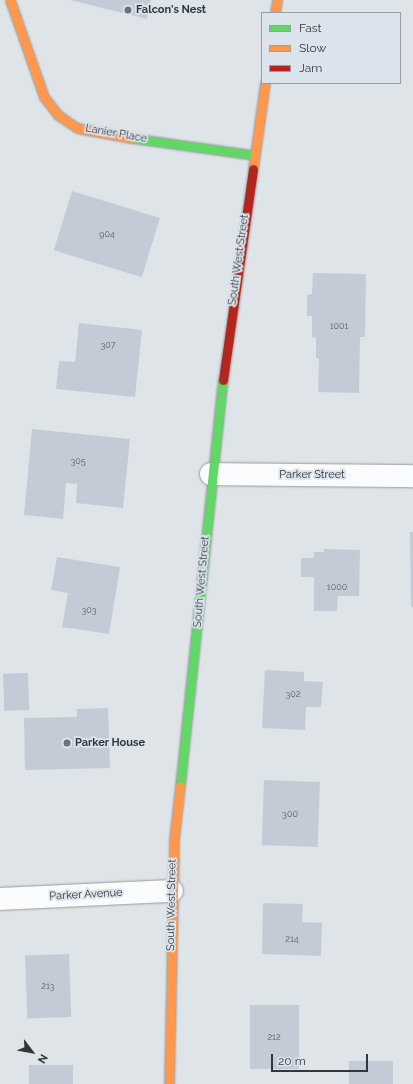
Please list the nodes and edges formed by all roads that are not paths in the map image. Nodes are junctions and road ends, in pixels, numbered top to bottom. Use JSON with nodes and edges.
{"nodes":[{"id":1,"x":10,"y":0,"type":"edge"},
{"id":2,"x":277,"y":0,"type":"edge"},
{"id":3,"x":276,"y":12,"type":"edge"},
{"id":4,"x":265,"y":84,"type":"edge"},
{"id":5,"x":254,"y":155,"type":"junction"},
{"id":6,"x":212,"y":474,"type":"junction"},
{"id":7,"x":413,"y":476,"type":"edge"},
{"id":8,"x":172,"y":891,"type":"junction"},
{"id":9,"x":0,"y":899,"type":"edge"},
{"id":10,"x":169,"y":1084,"type":"edge"}],
"edges":[{"from":1,"to":5,"type":"main road","name":"Lanier Place"},
{"from":2,"to":3,"type":"main road"},
{"from":4,"to":5,"type":"main road","name":"South West Street"},
{"from":5,"to":6,"type":"main road","name":"South West Street"},
{"from":6,"to":7,"type":"street","name":"Parker Street"},
{"from":6,"to":8,"type":"main road","name":"South West Street"},
{"from":8,"to":9,"type":"street","name":"Parker Avenue"},
{"from":8,"to":10,"type":"main road","name":"South West Street"}]}
